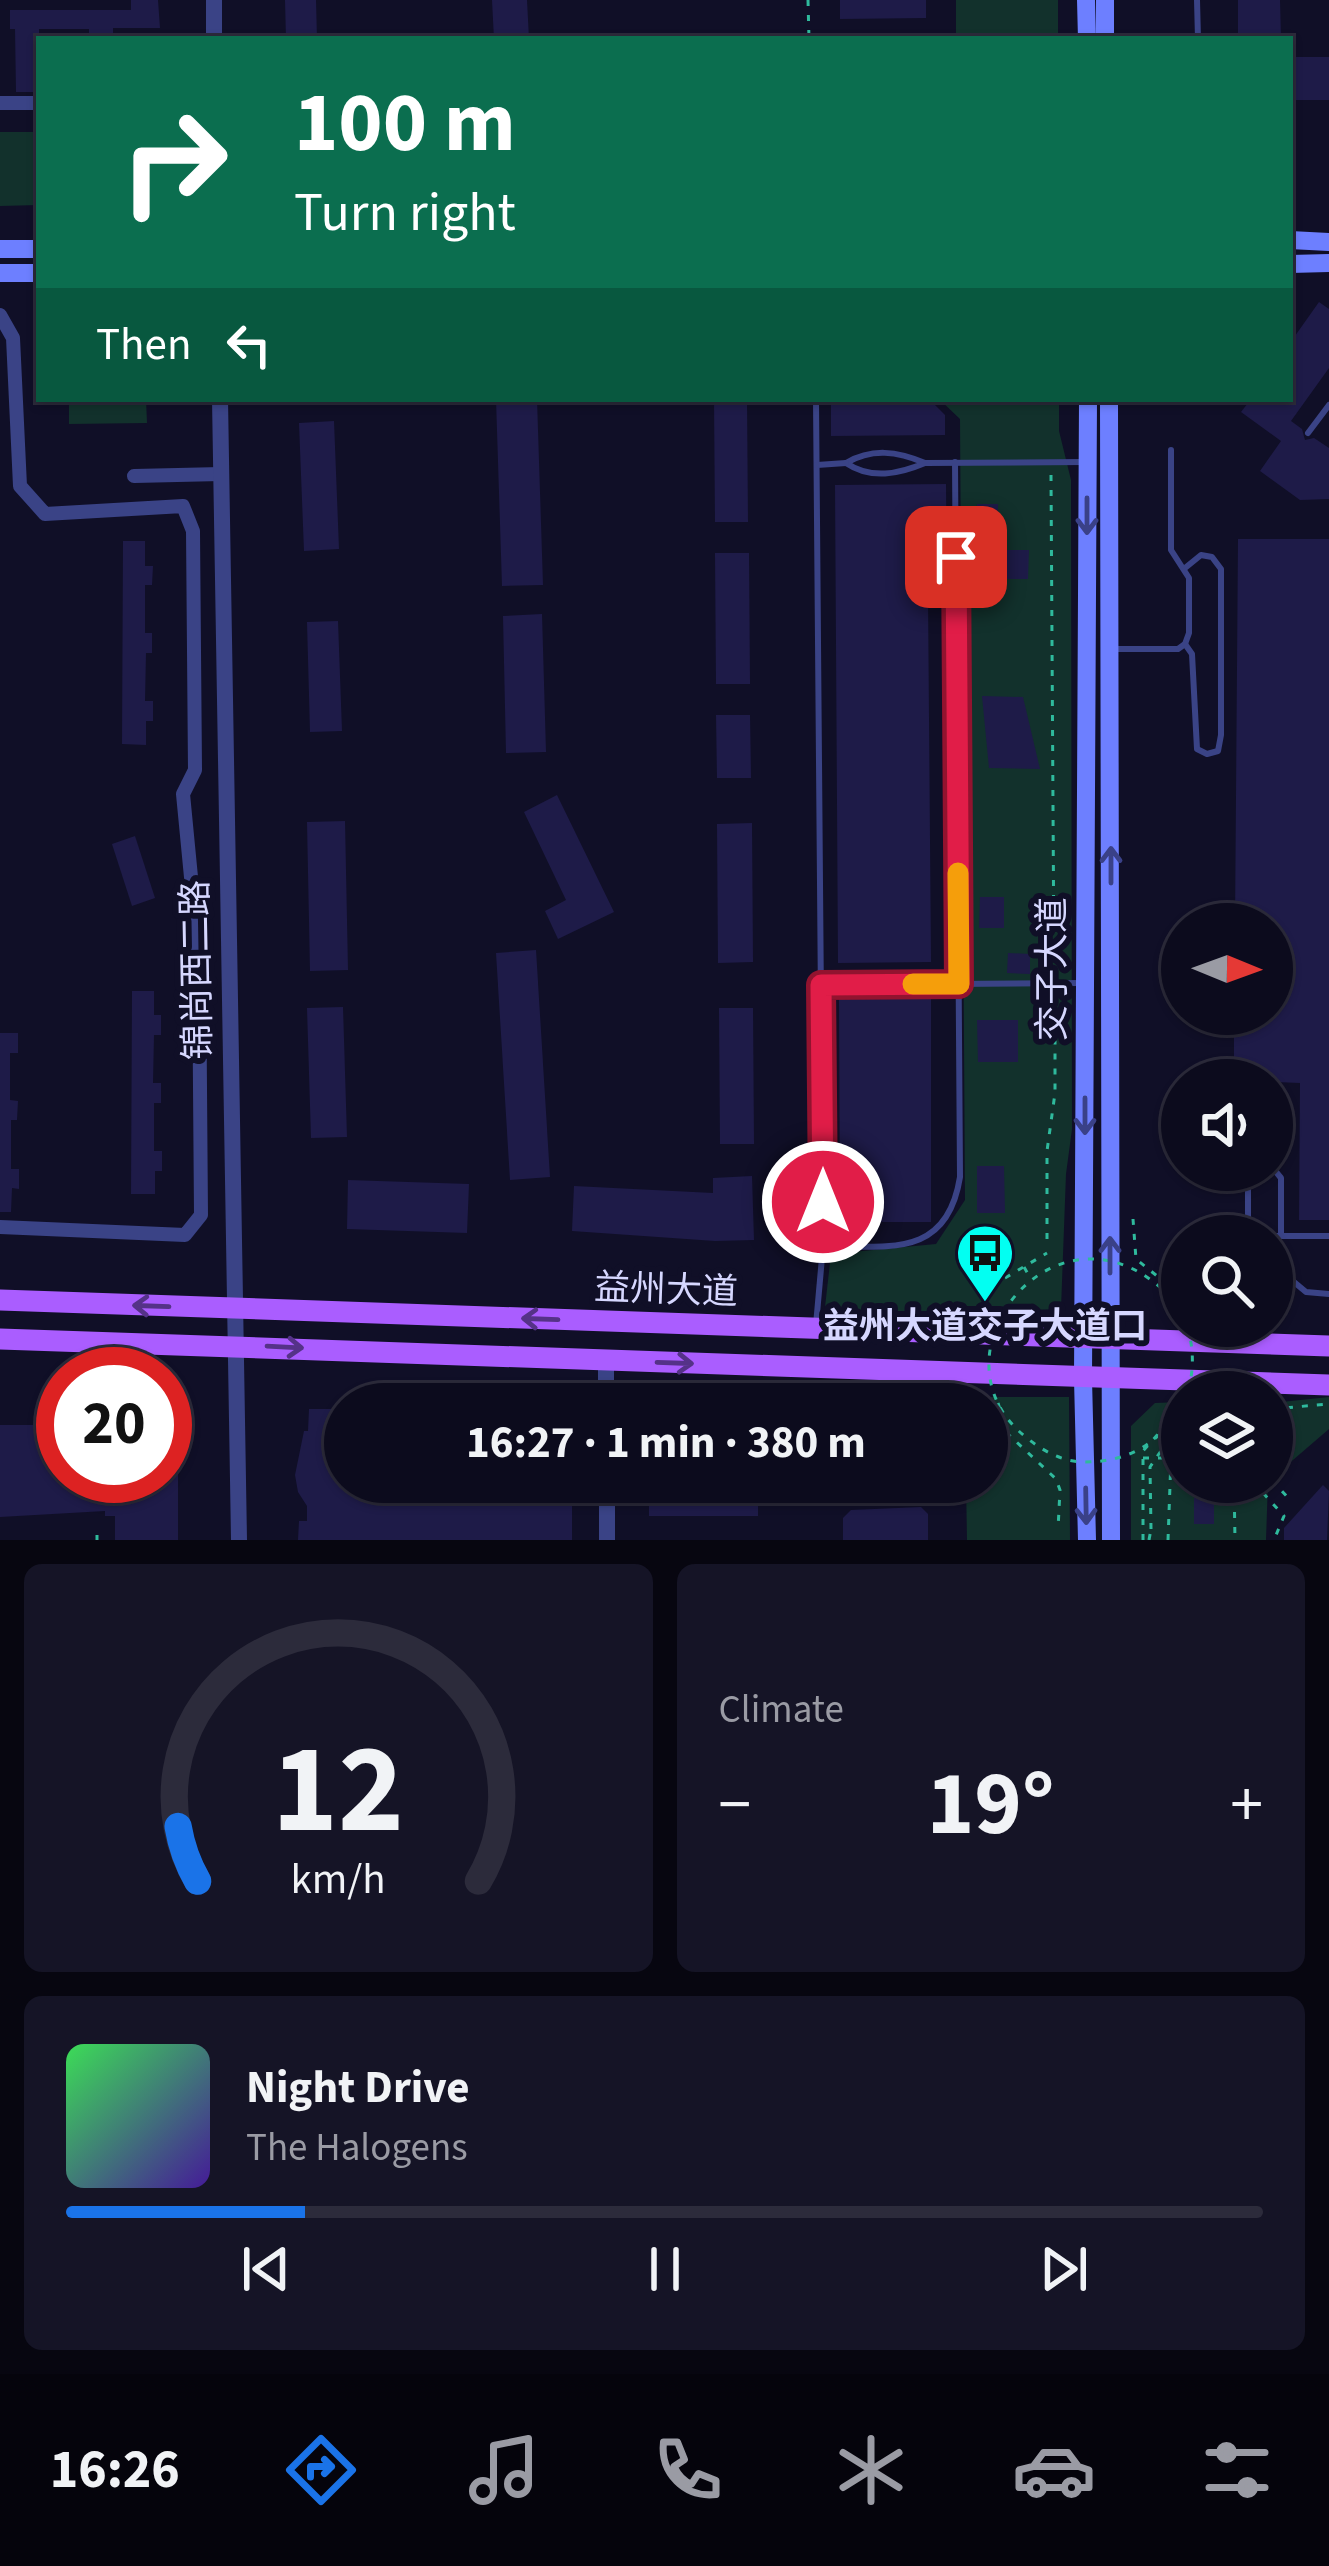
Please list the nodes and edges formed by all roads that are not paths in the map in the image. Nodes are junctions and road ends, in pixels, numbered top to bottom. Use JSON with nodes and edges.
{"nodes":[{"id":1,"x":214,"y":0,"type":"edge"},
{"id":2,"x":1087,"y":0,"type":"edge"},
{"id":3,"x":1105,"y":0,"type":"edge"},
{"id":4,"x":1197,"y":0,"type":"edge"},
{"id":5,"x":214,"y":36,"type":"edge"},
{"id":6,"x":1087,"y":36,"type":"edge"},
{"id":7,"x":1105,"y":36,"type":"edge"},
{"id":8,"x":1198,"y":36,"type":"edge"},
{"id":9,"x":0,"y":103,"type":"edge"},
{"id":10,"x":36,"y":103,"type":"edge"},
{"id":11,"x":1293,"y":240,"type":"edge"},
{"id":12,"x":1329,"y":242,"type":"edge"},
{"id":13,"x":0,"y":249,"type":"edge"},
{"id":14,"x":36,"y":249,"type":"edge"},
{"id":15,"x":1329,"y":263,"type":"edge"},
{"id":16,"x":1293,"y":264,"type":"edge"},
{"id":17,"x":0,"y":273,"type":"edge"},
{"id":18,"x":36,"y":273,"type":"edge"},
{"id":19,"x":0,"y":315,"type":"edge"},
{"id":20,"x":220,"y":402,"type":"edge"},
{"id":21,"x":816,"y":402,"type":"edge"},
{"id":22,"x":1088,"y":402,"type":"edge"},
{"id":23,"x":1109,"y":402,"type":"edge"},
{"id":24,"x":1329,"y":404,"type":"edge"},
{"id":25,"x":1308,"y":433,"type":"dead end"},
{"id":26,"x":1172,"y":450,"type":"dead end"},
{"id":27,"x":955,"y":462,"type":"junction"},
{"id":28,"x":1088,"y":462,"type":"junction"},
{"id":29,"x":925,"y":463,"type":"junction"},
{"id":30,"x":817,"y":464,"type":"junction"},
{"id":31,"x":846,"y":464,"type":"junction"},
{"id":32,"x":221,"y":474,"type":"junction"},
{"id":33,"x":134,"y":476,"type":"dead end"},
{"id":34,"x":1185,"y":568,"type":"junction"},
{"id":35,"x":1186,"y":644,"type":"junction"},
{"id":36,"x":1112,"y":650,"type":"junction"},
{"id":37,"x":1085,"y":983,"type":"junction"},
{"id":38,"x":959,"y":984,"type":"junction"},
{"id":39,"x":821,"y":985,"type":"junction"},
{"id":40,"x":0,"y":1227,"type":"edge"},
{"id":41,"x":1293,"y":1236,"type":"edge"},
{"id":42,"x":1329,"y":1236,"type":"edge"},
{"id":43,"x":823,"y":1246,"type":"junction"},
{"id":44,"x":1294,"y":1282,"type":"dead end"},
{"id":45,"x":1329,"y":1294,"type":"edge"},
{"id":46,"x":0,"y":1300,"type":"edge"},
{"id":47,"x":236,"y":1310,"type":"junction"},
{"id":48,"x":816,"y":1328,"type":"junction"},
{"id":49,"x":1084,"y":1336,"type":"junction"},
{"id":50,"x":1110,"y":1338,"type":"junction"},
{"id":51,"x":0,"y":1339,"type":"edge"},
{"id":52,"x":236,"y":1345,"type":"junction"},
{"id":53,"x":1329,"y":1346,"type":"edge"},
{"id":54,"x":606,"y":1361,"type":"junction"},
{"id":55,"x":1083,"y":1378,"type":"junction"},
{"id":56,"x":1110,"y":1380,"type":"junction"},
{"id":57,"x":606,"y":1383,"type":"edge"},
{"id":58,"x":1329,"y":1384,"type":"edge"},
{"id":59,"x":607,"y":1503,"type":"edge"},
{"id":60,"x":239,"y":1540,"type":"edge"},
{"id":61,"x":607,"y":1540,"type":"edge"},
{"id":62,"x":1087,"y":1540,"type":"edge"},
{"id":63,"x":1111,"y":1540,"type":"edge"}],
"edges":[{"from":1,"to":5,"type":"street"},
{"from":2,"to":6,"type":"main road"},
{"from":3,"to":7,"type":"main road"},
{"from":4,"to":8,"type":"lane"},
{"from":9,"to":10,"type":"street"},
{"from":11,"to":12,"type":"main road"},
{"from":13,"to":14,"type":"main road"},
{"from":15,"to":16,"type":"main road"},
{"from":17,"to":18,"type":"main road"},
{"from":19,"to":40,"type":"street"},
{"from":20,"to":32,"type":"street","name":"锦尚西二路"},
{"from":21,"to":30,"type":"lane"},
{"from":22,"to":28,"type":"main road","name":"交子大道"},
{"from":23,"to":36,"type":"main road","name":"交子大道"},
{"from":24,"to":25,"type":"lane"},
{"from":26,"to":34,"type":"lane"},
{"from":27,"to":28,"type":"lane"},
{"from":27,"to":29,"type":"lane"},
{"from":27,"to":38,"type":"lane"},
{"from":28,"to":37,"type":"main road","name":"交子大道","one_way":true},
{"from":29,"to":31,"type":"lane"},
{"from":29,"to":31,"type":"lane"},
{"from":30,"to":31,"type":"lane"},
{"from":30,"to":39,"type":"lane"},
{"from":32,"to":33,"type":"street"},
{"from":32,"to":47,"type":"street","name":"锦尚西二路"},
{"from":34,"to":35,"type":"lane"},
{"from":34,"to":35,"type":"lane"},
{"from":35,"to":36,"type":"lane"},
{"from":50,"to":36,"type":"main road","name":"交子大道","one_way":true},
{"from":37,"to":38,"type":"lane"},
{"from":37,"to":49,"type":"main road","name":"交子大道","one_way":true},
{"from":38,"to":39,"type":"lane"},
{"from":38,"to":43,"type":"lane"},
{"from":39,"to":43,"type":"lane"},
{"from":41,"to":42,"type":"lane"},
{"from":43,"to":48,"type":"lane"},
{"from":44,"to":45,"type":"lane"},
{"from":47,"to":46,"type":"main road","name":"益州大道","one_way":true},
{"from":48,"to":47,"type":"main road","name":"益州大道","one_way":true},
{"from":47,"to":52,"type":"street","name":"锦尚西二路"},
{"from":48,"to":49,"type":"main road","name":"益州大道"},
{"from":49,"to":50,"type":"main road","name":"益州大道"},
{"from":49,"to":55,"type":"main road","name":"交子大道"},
{"from":50,"to":53,"type":"main road","name":"益州大道"},
{"from":50,"to":56,"type":"main road","name":"交子大道"},
{"from":51,"to":52,"type":"main road","name":"益州大道"},
{"from":52,"to":54,"type":"main road","name":"益州大道","one_way":true},
{"from":52,"to":60,"type":"street","name":"锦尚西二路"},
{"from":54,"to":55,"type":"main road","name":"益州大道","one_way":true},
{"from":54,"to":57,"type":"street"},
{"from":55,"to":56,"type":"main road","name":"益州大道"},
{"from":55,"to":62,"type":"main road","name":"交子大道","one_way":true},
{"from":56,"to":58,"type":"main road","name":"益州大道"},
{"from":56,"to":63,"type":"main road","name":"交子大道"},
{"from":59,"to":61,"type":"street"}]}
